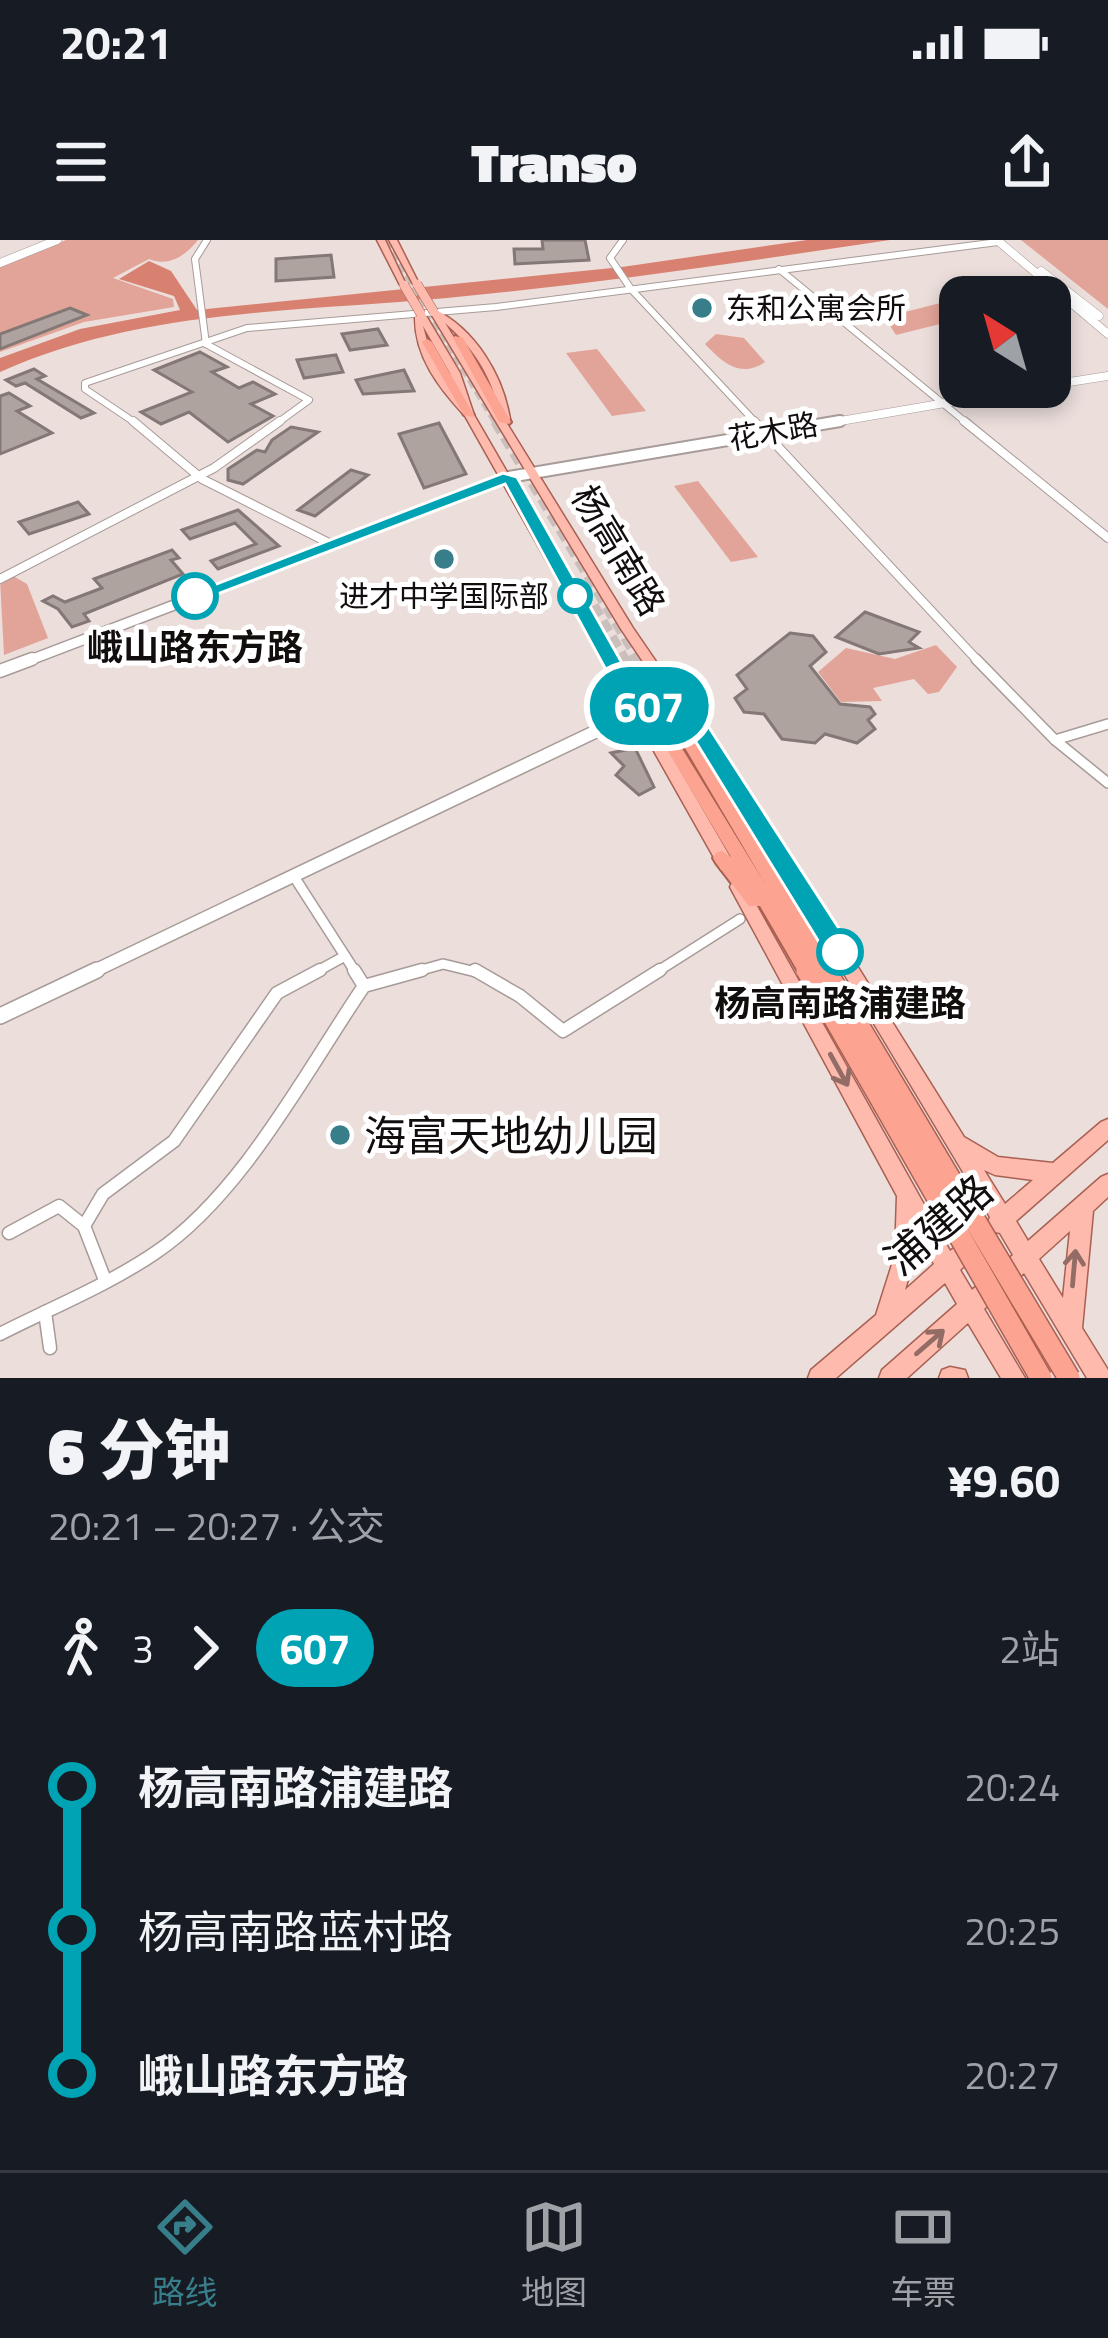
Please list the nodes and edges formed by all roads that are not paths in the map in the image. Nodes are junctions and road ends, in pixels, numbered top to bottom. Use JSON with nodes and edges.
{"nodes":[{"id":1,"x":58,"y":240,"type":"edge"},
{"id":2,"x":207,"y":240,"type":"edge"},
{"id":3,"x":381,"y":240,"type":"edge"},
{"id":4,"x":393,"y":240,"type":"edge"},
{"id":5,"x":623,"y":240,"type":"edge"},
{"id":6,"x":1010,"y":240,"type":"edge"},
{"id":7,"x":998,"y":241,"type":"edge"},
{"id":8,"x":1,"y":246,"type":"edge"},
{"id":9,"x":23,"y":254,"type":"junction"},
{"id":10,"x":0,"y":263,"type":"edge"},
{"id":11,"x":778,"y":269,"type":"junction"},
{"id":12,"x":630,"y":288,"type":"junction"},
{"id":13,"x":1108,"y":323,"type":"edge"},
{"id":14,"x":1108,"y":334,"type":"edge"},
{"id":15,"x":458,"y":338,"type":"dead end"},
{"id":16,"x":427,"y":342,"type":"dead end"},
{"id":17,"x":206,"y":344,"type":"junction"},
{"id":18,"x":1108,"y":372,"type":"edge"},
{"id":19,"x":1071,"y":378,"type":"edge"},
{"id":20,"x":938,"y":399,"type":"junction"},
{"id":21,"x":469,"y":415,"type":"junction"},
{"id":22,"x":505,"y":422,"type":"junction"},
{"id":23,"x":761,"y":429,"type":"junction"},
{"id":24,"x":531,"y":468,"type":"junction"},
{"id":25,"x":507,"y":474,"type":"junction"},
{"id":26,"x":198,"y":476,"type":"junction"},
{"id":27,"x":1108,"y":538,"type":"edge"},
{"id":28,"x":328,"y":542,"type":"junction"},
{"id":29,"x":0,"y":579,"type":"edge"},
{"id":30,"x":0,"y":668,"type":"edge"},
{"id":31,"x":670,"y":696,"type":"junction"},
{"id":32,"x":638,"y":711,"type":"junction"},
{"id":33,"x":1108,"y":724,"type":"edge"},
{"id":34,"x":678,"y":739,"type":"tunnel mouth"},
{"id":35,"x":1055,"y":740,"type":"junction"},
{"id":36,"x":1108,"y":783,"type":"edge"},
{"id":37,"x":776,"y":848,"type":"junction"},
{"id":38,"x":722,"y":858,"type":"junction"},
{"id":39,"x":293,"y":875,"type":"junction"},
{"id":40,"x":740,"y":920,"type":"dead end"},
{"id":41,"x":345,"y":956,"type":"junction"},
{"id":42,"x":814,"y":966,"type":"junction"},
{"id":43,"x":364,"y":986,"type":"junction"},
{"id":44,"x":0,"y":1016,"type":"edge"},
{"id":45,"x":1108,"y":1128,"type":"edge"},
{"id":46,"x":955,"y":1142,"type":"junction"},
{"id":47,"x":1055,"y":1174,"type":"junction"},
{"id":48,"x":1108,"y":1184,"type":"edge"},
{"id":49,"x":908,"y":1194,"type":"junction"},
{"id":50,"x":1083,"y":1207,"type":"junction"},
{"id":51,"x":1001,"y":1220,"type":"junction"},
{"id":52,"x":84,"y":1226,"type":"junction"},
{"id":53,"x":9,"y":1233,"type":"dead end"},
{"id":54,"x":1026,"y":1258,"type":"junction"},
{"id":55,"x":948,"y":1268,"type":"junction"},
{"id":56,"x":105,"y":1280,"type":"junction"},
{"id":57,"x":970,"y":1308,"type":"junction"},
{"id":58,"x":45,"y":1312,"type":"junction"},
{"id":59,"x":884,"y":1323,"type":"junction"},
{"id":60,"x":1071,"y":1331,"type":"junction"},
{"id":61,"x":0,"y":1334,"type":"edge"},
{"id":62,"x":50,"y":1348,"type":"dead end"},
{"id":63,"x":819,"y":1378,"type":"edge"},
{"id":64,"x":890,"y":1378,"type":"edge"},
{"id":65,"x":902,"y":1378,"type":"edge"},
{"id":66,"x":1014,"y":1378,"type":"edge"},
{"id":67,"x":1041,"y":1378,"type":"edge"},
{"id":68,"x":1069,"y":1378,"type":"edge"},
{"id":69,"x":1100,"y":1378,"type":"edge"}],
"edges":[{"from":1,"to":9,"type":"street"},
{"from":2,"to":17,"type":"street"},
{"from":3,"to":21,"type":"main road","name":"杨高南路","bridge":true},
{"from":4,"to":22,"type":"main road","name":"杨高南路","bridge":true},
{"from":5,"to":12,"type":"street"},
{"from":6,"to":13,"type":"main road"},
{"from":7,"to":11,"type":"street"},
{"from":7,"to":14,"type":"main road"},
{"from":8,"to":9,"type":"street"},
{"from":9,"to":10,"type":"street"},
{"from":11,"to":12,"type":"street"},
{"from":11,"to":20,"type":"street"},
{"from":12,"to":17,"type":"street"},
{"from":12,"to":23,"type":"street"},
{"from":15,"to":22,"type":"highway"},
{"from":16,"to":21,"type":"highway"},
{"from":17,"to":26,"type":"street"},
{"from":17,"to":26,"type":"street"},
{"from":18,"to":19,"type":"main road"},
{"from":20,"to":23,"type":"main road","name":"花木路"},
{"from":20,"to":27,"type":"street"},
{"from":21,"to":25,"type":"main road","name":"杨高南路"},
{"from":22,"to":24,"type":"main road","name":"杨高南路"},
{"from":23,"to":24,"type":"main road","name":"花木路"},
{"from":23,"to":35,"type":"street"},
{"from":24,"to":25,"type":"main road","name":"花木路"},
{"from":24,"to":31,"type":"main road","name":"杨高南路"},
{"from":25,"to":28,"type":"street"},
{"from":25,"to":32,"type":"main road","name":"杨高南路"},
{"from":26,"to":28,"type":"street"},
{"from":26,"to":29,"type":"street"},
{"from":28,"to":30,"type":"street"},
{"from":31,"to":32,"type":"street"},
{"from":31,"to":37,"type":"main road","name":"杨高南路"},
{"from":32,"to":38,"type":"main road","name":"杨高南路"},
{"from":32,"to":39,"type":"street"},
{"from":33,"to":35,"type":"street"},
{"from":34,"to":42,"type":"highway"},
{"from":35,"to":36,"type":"street"},
{"from":37,"to":42,"type":"highway"},
{"from":37,"to":46,"type":"main road","name":"杨高南路"},
{"from":38,"to":42,"type":"highway"},
{"from":38,"to":49,"type":"main road","name":"杨高南路","one_way":true},
{"from":39,"to":41,"type":"street"},
{"from":39,"to":44,"type":"street"},
{"from":40,"to":43,"type":"street"},
{"from":41,"to":43,"type":"street"},
{"from":41,"to":52,"type":"street"},
{"from":42,"to":67,"type":"highway","bridge":true},
{"from":42,"to":68,"type":"highway","bridge":true},
{"from":43,"to":56,"type":"street"},
{"from":45,"to":47,"type":"main road","name":"浦建路"},
{"from":46,"to":47,"type":"main road"},
{"from":46,"to":51,"type":"main road","name":"杨高南路"},
{"from":47,"to":51,"type":"main road","name":"浦建路"},
{"from":48,"to":50,"type":"main road"},
{"from":49,"to":55,"type":"main road","name":"杨高南路"},
{"from":49,"to":59,"type":"main road"},
{"from":50,"to":54,"type":"main road"},
{"from":60,"to":50,"type":"main road","one_way":true},
{"from":51,"to":54,"type":"main road","name":"杨高南路"},
{"from":51,"to":55,"type":"main road","name":"浦建路"},
{"from":52,"to":53,"type":"street"},
{"from":52,"to":56,"type":"street"},
{"from":54,"to":57,"type":"main road"},
{"from":54,"to":60,"type":"main road","name":"杨高南路"},
{"from":55,"to":57,"type":"main road","name":"杨高南路"},
{"from":55,"to":59,"type":"main road","name":"浦建路"},
{"from":56,"to":58,"type":"street"},
{"from":64,"to":57,"type":"main road","one_way":true},
{"from":57,"to":66,"type":"main road","name":"杨高南路"},
{"from":58,"to":61,"type":"street"},
{"from":58,"to":62,"type":"street"},
{"from":59,"to":63,"type":"main road","name":"浦建路"},
{"from":60,"to":69,"type":"main road","name":"杨高南路"},
{"from":64,"to":65,"type":"main road"}]}
